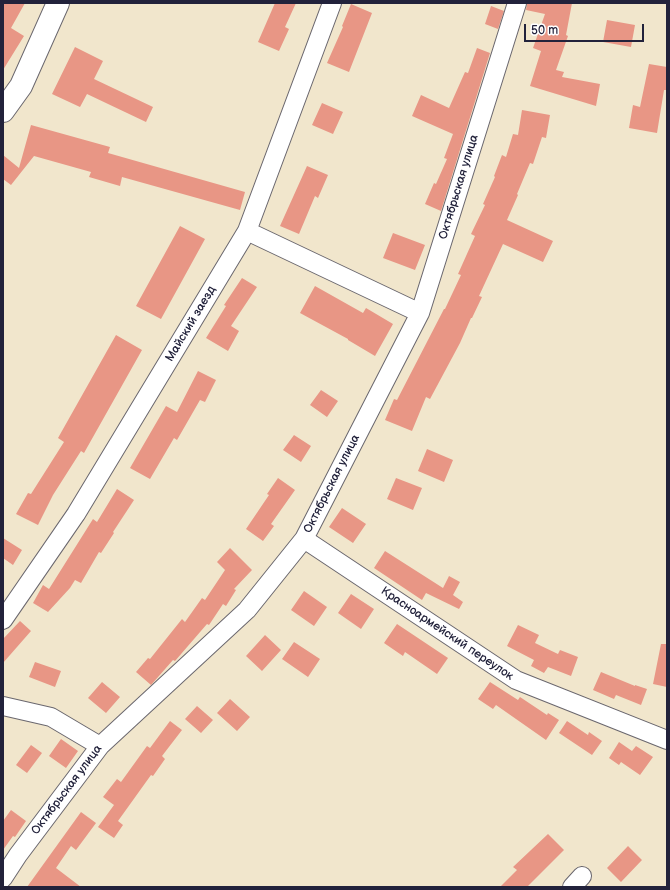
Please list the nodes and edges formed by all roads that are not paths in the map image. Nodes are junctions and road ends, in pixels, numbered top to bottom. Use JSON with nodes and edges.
{"nodes":[{"id":1,"x":58,"y":3,"type":"edge"},
{"id":2,"x":332,"y":3,"type":"edge"},
{"id":3,"x":517,"y":3,"type":"edge"},
{"id":4,"x":3,"y":111,"type":"edge"},
{"id":5,"x":248,"y":231,"type":"junction"},
{"id":6,"x":420,"y":312,"type":"junction"},
{"id":7,"x":304,"y":539,"type":"junction"},
{"id":8,"x":3,"y":620,"type":"edge"},
{"id":9,"x":3,"y":706,"type":"edge"},
{"id":10,"x":667,"y":740,"type":"edge"},
{"id":11,"x":100,"y":746,"type":"junction"},
{"id":12,"x":3,"y":878,"type":"edge"}],
"edges":[{"from":1,"to":4,"type":"main road"},
{"from":2,"to":5,"type":"street","name":"Майский заезд"},
{"from":3,"to":6,"type":"street","name":"Октябрьская улица"},
{"from":5,"to":6,"type":"street"},
{"from":5,"to":8,"type":"street","name":"Майский заезд"},
{"from":6,"to":7,"type":"street","name":"Октябрьская улица"},
{"from":7,"to":10,"type":"street","name":"Красноармейский переулок"},
{"from":7,"to":11,"type":"street","name":"Октябрьская улица"},
{"from":9,"to":11,"type":"street"},
{"from":11,"to":12,"type":"street","name":"Октябрьская улица"}]}
